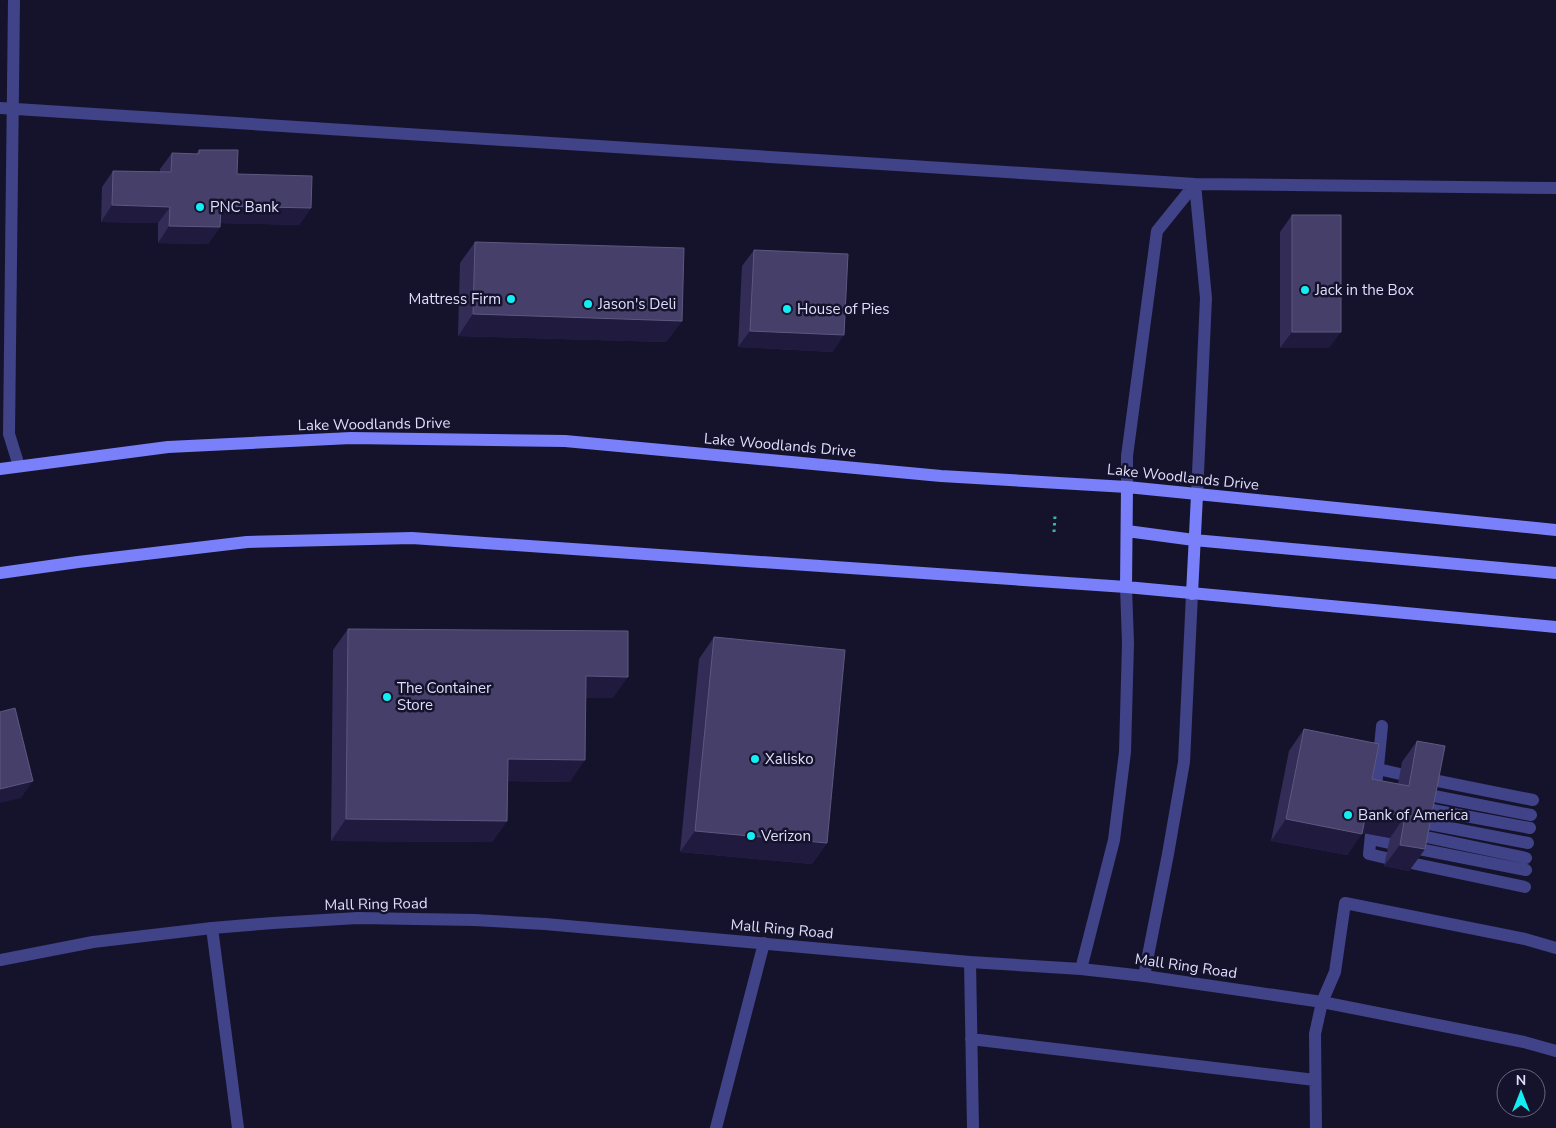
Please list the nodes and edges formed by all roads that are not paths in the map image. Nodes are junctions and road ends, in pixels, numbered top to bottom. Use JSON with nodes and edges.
{"nodes":[{"id":1,"x":14,"y":0,"type":"edge"},
{"id":2,"x":6,"y":108,"type":"edge"},
{"id":3,"x":1195,"y":184,"type":"junction"},
{"id":4,"x":1556,"y":188,"type":"edge"},
{"id":5,"x":19,"y":466,"type":"junction"},
{"id":6,"x":0,"y":469,"type":"edge"},
{"id":7,"x":1127,"y":487,"type":"junction"},
{"id":8,"x":1197,"y":495,"type":"junction"},
{"id":9,"x":1475,"y":522,"type":"junction"},
{"id":10,"x":1556,"y":523,"type":"edge"},
{"id":11,"x":1556,"y":530,"type":"edge"},
{"id":12,"x":1127,"y":531,"type":"junction"},
{"id":13,"x":1194,"y":540,"type":"junction"},
{"id":14,"x":1556,"y":573,"type":"edge"},
{"id":15,"x":0,"y":574,"type":"edge"},
{"id":16,"x":1126,"y":587,"type":"junction"},
{"id":17,"x":1192,"y":594,"type":"junction"},
{"id":18,"x":1556,"y":627,"type":"edge"},
{"id":19,"x":1382,"y":726,"type":"dead end"},
{"id":20,"x":1378,"y":769,"type":"junction"},
{"id":21,"x":1400,"y":774,"type":"dead end"},
{"id":22,"x":1428,"y":779,"type":"edge"},
{"id":23,"x":1376,"y":784,"type":"junction"},
{"id":24,"x":1390,"y":787,"type":"edge"},
{"id":25,"x":1424,"y":794,"type":"edge"},
{"id":26,"x":1533,"y":800,"type":"dead end"},
{"id":27,"x":1388,"y":801,"type":"edge"},
{"id":28,"x":1422,"y":808,"type":"edge"},
{"id":29,"x":1389,"y":843,"type":"dead end"},
{"id":30,"x":1528,"y":843,"type":"dead end"},
{"id":31,"x":1386,"y":858,"type":"dead end"},
{"id":32,"x":1411,"y":863,"type":"edge"},
{"id":33,"x":1526,"y":864,"type":"dead end"},
{"id":34,"x":1526,"y":887,"type":"dead end"},
{"id":35,"x":212,"y":928,"type":"junction"},
{"id":36,"x":764,"y":943,"type":"junction"},
{"id":37,"x":1556,"y":948,"type":"edge"},
{"id":38,"x":0,"y":960,"type":"edge"},
{"id":39,"x":970,"y":962,"type":"junction"},
{"id":40,"x":1081,"y":969,"type":"junction"},
{"id":41,"x":1144,"y":976,"type":"junction"},
{"id":42,"x":1322,"y":1002,"type":"junction"},
{"id":43,"x":971,"y":1039,"type":"junction"},
{"id":44,"x":1556,"y":1051,"type":"edge"},
{"id":45,"x":1315,"y":1080,"type":"junction"},
{"id":46,"x":238,"y":1128,"type":"edge"},
{"id":47,"x":716,"y":1128,"type":"edge"},
{"id":48,"x":972,"y":1128,"type":"edge"},
{"id":49,"x":1316,"y":1128,"type":"edge"}],
"edges":[{"from":1,"to":2,"type":"street"},
{"from":2,"to":3,"type":"street"},
{"from":2,"to":5,"type":"street"},
{"from":3,"to":4,"type":"street"},
{"from":3,"to":7,"type":"street"},
{"from":3,"to":8,"type":"street"},
{"from":5,"to":6,"type":"main road","name":"Lake Woodlands Drive"},
{"from":5,"to":7,"type":"main road","name":"Lake Woodlands Drive"},
{"from":7,"to":8,"type":"main road","name":"Lake Woodlands Drive"},
{"from":7,"to":12,"type":"main road"},
{"from":8,"to":9,"type":"main road","name":"Lake Woodlands Drive"},
{"from":8,"to":13,"type":"main road"},
{"from":9,"to":10,"type":"main road"},
{"from":9,"to":11,"type":"main road","name":"Lake Woodlands Drive"},
{"from":12,"to":13,"type":"main road"},
{"from":12,"to":16,"type":"main road"},
{"from":13,"to":14,"type":"main road"},
{"from":13,"to":17,"type":"main road"},
{"from":15,"to":16,"type":"main road"},
{"from":16,"to":17,"type":"main road"},
{"from":16,"to":40,"type":"street"},
{"from":17,"to":18,"type":"main road"},
{"from":17,"to":41,"type":"street"},
{"from":19,"to":20,"type":"street"},
{"from":20,"to":21,"type":"street"},
{"from":20,"to":23,"type":"street"},
{"from":22,"to":26,"type":"street"},
{"from":23,"to":24,"type":"street"},
{"from":23,"to":27,"type":"street"},
{"from":25,"to":28,"type":"street"},
{"from":29,"to":31,"type":"street"},
{"from":30,"to":33,"type":"street"},
{"from":32,"to":34,"type":"street"},
{"from":35,"to":36,"type":"street","name":"Mall Ring Road"},
{"from":35,"to":38,"type":"street","name":"Mall Ring Road"},
{"from":35,"to":46,"type":"street"},
{"from":36,"to":39,"type":"street","name":"Mall Ring Road"},
{"from":36,"to":47,"type":"street"},
{"from":37,"to":42,"type":"street"},
{"from":39,"to":40,"type":"street","name":"Mall Ring Road"},
{"from":39,"to":43,"type":"street"},
{"from":40,"to":41,"type":"street","name":"Mall Ring Road"},
{"from":41,"to":42,"type":"street","name":"Mall Ring Road"},
{"from":42,"to":44,"type":"street","name":"Mall Ring Road"},
{"from":42,"to":45,"type":"street"},
{"from":43,"to":45,"type":"street"},
{"from":43,"to":48,"type":"street"},
{"from":45,"to":49,"type":"street"}]}
